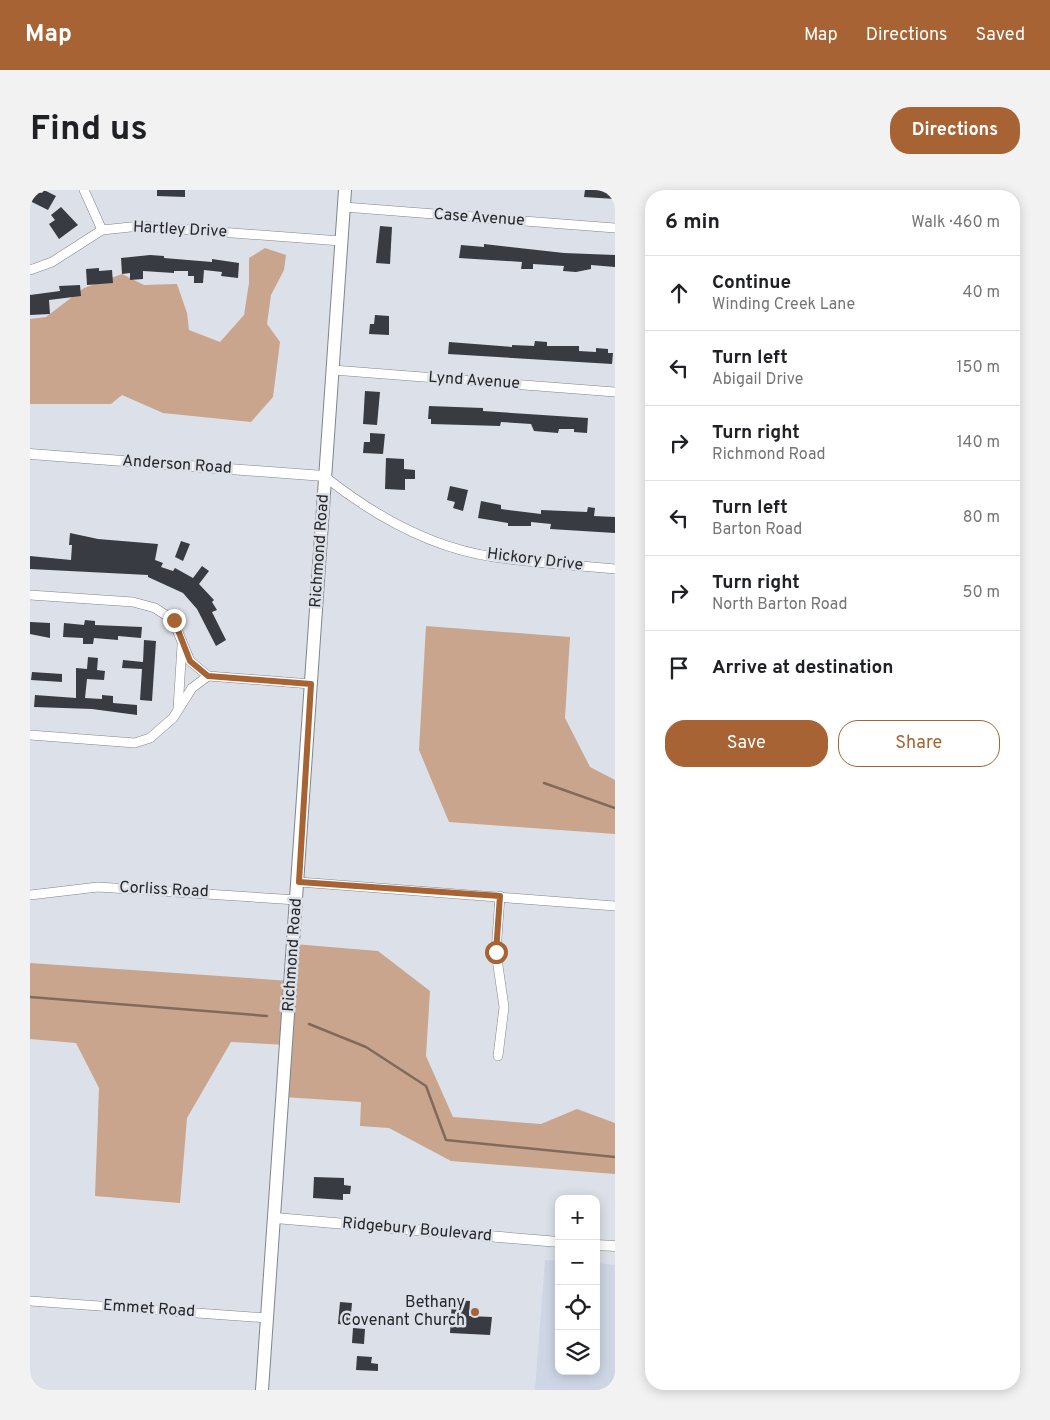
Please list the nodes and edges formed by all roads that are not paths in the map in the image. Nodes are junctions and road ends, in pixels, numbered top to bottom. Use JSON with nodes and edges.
{"nodes":[{"id":1,"x":84,"y":190,"type":"edge"},
{"id":2,"x":345,"y":190,"type":"edge"},
{"id":3,"x":344,"y":207,"type":"junction"},
{"id":4,"x":615,"y":228,"type":"edge"},
{"id":5,"x":102,"y":230,"type":"junction"},
{"id":6,"x":341,"y":241,"type":"junction"},
{"id":7,"x":30,"y":270,"type":"edge"},
{"id":8,"x":333,"y":370,"type":"junction"},
{"id":9,"x":615,"y":392,"type":"edge"},
{"id":10,"x":30,"y":454,"type":"edge"},
{"id":11,"x":324,"y":476,"type":"junction"},
{"id":12,"x":615,"y":568,"type":"edge"},
{"id":13,"x":30,"y":595,"type":"edge"},
{"id":14,"x":183,"y":642,"type":"junction"},
{"id":15,"x":208,"y":676,"type":"junction"},
{"id":16,"x":311,"y":684,"type":"junction"},
{"id":17,"x":177,"y":712,"type":"junction"},
{"id":18,"x":30,"y":735,"type":"edge"},
{"id":19,"x":299,"y":882,"type":"junction"},
{"id":20,"x":30,"y":895,"type":"edge"},
{"id":21,"x":500,"y":896,"type":"junction"},
{"id":22,"x":297,"y":900,"type":"junction"},
{"id":23,"x":615,"y":906,"type":"edge"},
{"id":24,"x":498,"y":1056,"type":"dead end"},
{"id":25,"x":275,"y":1218,"type":"junction"},
{"id":26,"x":555,"y":1242,"type":"edge"},
{"id":27,"x":600,"y":1245,"type":"edge"},
{"id":28,"x":615,"y":1246,"type":"edge"},
{"id":29,"x":30,"y":1301,"type":"edge"},
{"id":30,"x":268,"y":1318,"type":"junction"},
{"id":31,"x":262,"y":1390,"type":"edge"}],
"edges":[{"from":1,"to":5,"type":"street"},
{"from":2,"to":3,"type":"main road","name":"Richmond Road"},
{"from":3,"to":4,"type":"street","name":"Case Avenue"},
{"from":3,"to":6,"type":"main road","name":"Richmond Road"},
{"from":5,"to":6,"type":"street","name":"Hartley Drive"},
{"from":5,"to":7,"type":"street","name":"Hartley Drive"},
{"from":6,"to":8,"type":"main road","name":"Richmond Road"},
{"from":8,"to":9,"type":"street","name":"Lynd Avenue"},
{"from":8,"to":11,"type":"main road","name":"Richmond Road"},
{"from":10,"to":11,"type":"street","name":"Anderson Road"},
{"from":11,"to":12,"type":"street","name":"Hickory Drive"},
{"from":11,"to":16,"type":"main road","name":"Richmond Road"},
{"from":13,"to":14,"type":"street"},
{"from":14,"to":15,"type":"street"},
{"from":14,"to":17,"type":"street"},
{"from":15,"to":16,"type":"street"},
{"from":15,"to":17,"type":"street"},
{"from":16,"to":19,"type":"main road","name":"Richmond Road"},
{"from":17,"to":18,"type":"street"},
{"from":19,"to":21,"type":"street"},
{"from":19,"to":22,"type":"main road","name":"Richmond Road"},
{"from":20,"to":22,"type":"street","name":"Corliss Road"},
{"from":21,"to":23,"type":"street"},
{"from":21,"to":24,"type":"street"},
{"from":22,"to":25,"type":"main road","name":"Richmond Road"},
{"from":25,"to":26,"type":"street","name":"Ridgebury Boulevard"},
{"from":25,"to":30,"type":"main road","name":"Richmond Road"},
{"from":27,"to":28,"type":"street"},
{"from":29,"to":30,"type":"street","name":"Emmet Road"},
{"from":30,"to":31,"type":"main road","name":"Richmond Road"}]}
